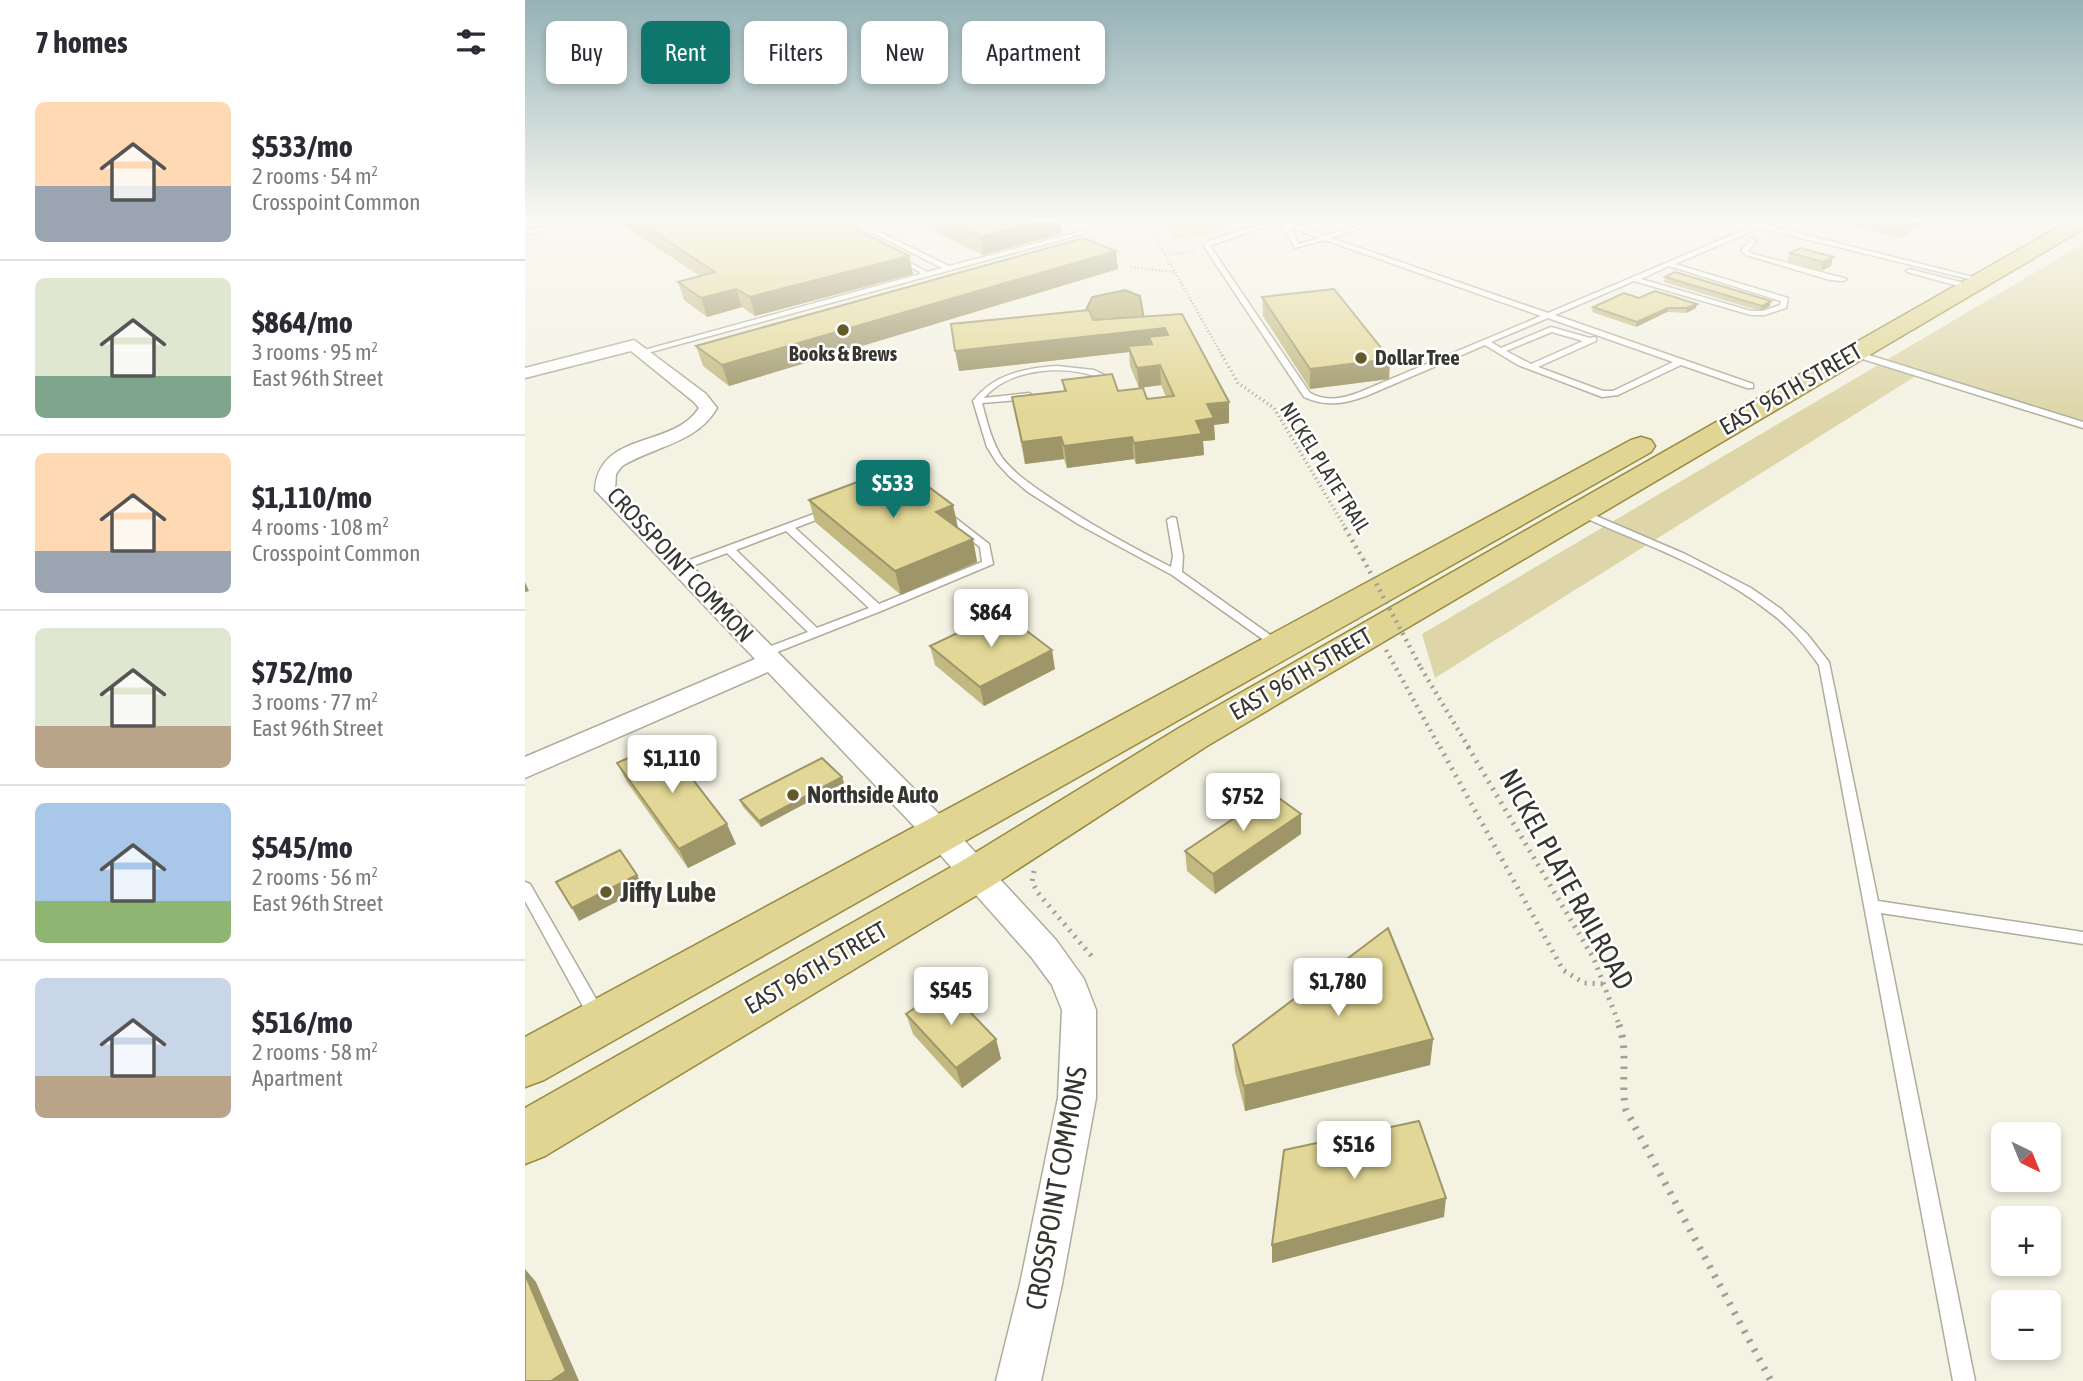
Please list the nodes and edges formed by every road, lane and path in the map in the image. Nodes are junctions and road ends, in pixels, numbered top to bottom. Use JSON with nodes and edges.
{"nodes":[{"id":1,"x":879,"y":285,"type":"edge"},
{"id":2,"x":1183,"y":285,"type":"edge"},
{"id":3,"x":1232,"y":285,"type":"edge"},
{"id":4,"x":1462,"y":285,"type":"edge"},
{"id":5,"x":1619,"y":285,"type":"edge"},
{"id":6,"x":1656,"y":285,"type":"edge"},
{"id":7,"x":1738,"y":285,"type":"edge"},
{"id":8,"x":1950,"y":285,"type":"edge"},
{"id":9,"x":1953,"y":285,"type":"edge"},
{"id":10,"x":1548,"y":315,"type":"junction"},
{"id":11,"x":1603,"y":334,"type":"junction"},
{"id":12,"x":1590,"y":340,"type":"junction"},
{"id":13,"x":1485,"y":342,"type":"junction"},
{"id":14,"x":1502,"y":350,"type":"junction"},
{"id":15,"x":641,"y":352,"type":"junction"},
{"id":16,"x":1853,"y":353,"type":"junction"},
{"id":17,"x":1680,"y":362,"type":"junction"},
{"id":18,"x":1531,"y":367,"type":"junction"},
{"id":19,"x":525,"y":373,"type":"edge"},
{"id":20,"x":1750,"y":386,"type":"junction"},
{"id":21,"x":1091,"y":387,"type":"edge"},
{"id":22,"x":1043,"y":395,"type":"edge"},
{"id":23,"x":977,"y":401,"type":"junction"},
{"id":24,"x":2083,"y":425,"type":"edge"},
{"id":25,"x":1669,"y":431,"type":"junction"},
{"id":26,"x":837,"y":508,"type":"edge"},
{"id":27,"x":937,"y":510,"type":"edge"},
{"id":28,"x":1580,"y":512,"type":"junction"},
{"id":29,"x":1172,"y":520,"type":"dead end"},
{"id":30,"x":788,"y":527,"type":"junction"},
{"id":31,"x":729,"y":549,"type":"junction"},
{"id":32,"x":1363,"y":559,"type":"joint"},
{"id":33,"x":680,"y":567,"type":"junction"},
{"id":34,"x":1176,"y":573,"type":"junction"},
{"id":35,"x":877,"y":609,"type":"junction"},
{"id":36,"x":815,"y":633,"type":"junction"},
{"id":37,"x":1382,"y":644,"type":"dead end"},
{"id":38,"x":1279,"y":646,"type":"junction"},
{"id":39,"x":766,"y":658,"type":"junction"},
{"id":40,"x":1193,"y":737,"type":"junction"},
{"id":41,"x":525,"y":768,"type":"edge"},
{"id":42,"x":940,"y":834,"type":"junction"},
{"id":43,"x":976,"y":874,"type":"junction"},
{"id":44,"x":525,"y":888,"type":"edge"},
{"id":45,"x":1873,"y":906,"type":"junction"},
{"id":46,"x":2083,"y":938,"type":"edge"},
{"id":47,"x":1605,"y":984,"type":"junction"},
{"id":48,"x":601,"y":1023,"type":"junction"},
{"id":49,"x":525,"y":1064,"type":"edge"},
{"id":50,"x":525,"y":1138,"type":"edge"},
{"id":51,"x":1018,"y":1381,"type":"edge"},
{"id":52,"x":1772,"y":1381,"type":"edge"},
{"id":53,"x":1964,"y":1381,"type":"edge"}],
"edges":[{"from":1,"to":15,"type":"lane"},
{"from":2,"to":32,"type":"path","name":"NICKEL PLATE TRAIL"},
{"from":3,"to":13,"type":"lane"},
{"from":4,"to":10,"type":"lane"},
{"from":5,"to":10,"type":"lane"},
{"from":6,"to":7,"type":"lane"},
{"from":8,"to":20,"type":"main road","name":"EAST 96TH STREET"},
{"from":9,"to":16,"type":"main road","name":"EAST 96TH STREET"},
{"from":10,"to":11,"type":"lane"},
{"from":10,"to":13,"type":"lane"},
{"from":11,"to":12,"type":"lane"},
{"from":11,"to":17,"type":"lane"},
{"from":12,"to":14,"type":"lane"},
{"from":12,"to":18,"type":"lane"},
{"from":13,"to":14,"type":"lane"},
{"from":14,"to":18,"type":"lane"},
{"from":15,"to":19,"type":"street"},
{"from":15,"to":33,"type":"street","name":"CROSSPOINT COMMON"},
{"from":16,"to":24,"type":"lane"},
{"from":16,"to":28,"type":"main road","name":"EAST 96TH STREET"},
{"from":17,"to":18,"type":"lane"},
{"from":17,"to":20,"type":"lane"},
{"from":20,"to":25,"type":"main road","name":"EAST 96TH STREET"},
{"from":21,"to":23,"type":"lane"},
{"from":22,"to":23,"type":"lane"},
{"from":23,"to":34,"type":"lane"},
{"from":25,"to":28,"type":"main road"},
{"from":25,"to":38,"type":"main road","name":"EAST 96TH STREET"},
{"from":26,"to":30,"type":"lane"},
{"from":27,"to":35,"type":"lane"},
{"from":28,"to":40,"type":"main road","name":"EAST 96TH STREET"},
{"from":28,"to":45,"type":"lane"},
{"from":29,"to":34,"type":"lane"},
{"from":30,"to":31,"type":"lane"},
{"from":30,"to":35,"type":"lane"},
{"from":31,"to":33,"type":"lane"},
{"from":31,"to":36,"type":"lane"},
{"from":32,"to":47,"type":"path","name":"NICKEL PLATE RAILROAD","bridge":true},
{"from":33,"to":39,"type":"street","name":"CROSSPOINT COMMON"},
{"from":34,"to":38,"type":"lane"},
{"from":35,"to":36,"type":"lane"},
{"from":36,"to":39,"type":"lane"},
{"from":37,"to":47,"type":"path"},
{"from":38,"to":40,"type":"main road"},
{"from":38,"to":42,"type":"main road","name":"EAST 96TH STREET"},
{"from":39,"to":41,"type":"street"},
{"from":39,"to":42,"type":"street","name":"CROSSPOINT COMMON"},
{"from":40,"to":43,"type":"main road","name":"EAST 96TH STREET"},
{"from":42,"to":43,"type":"street","name":"CROSSPOINT COMMONS"},
{"from":42,"to":48,"type":"main road","name":"EAST 96TH STREET"},
{"from":43,"to":50,"type":"main road","name":"EAST 96TH STREET"},
{"from":43,"to":51,"type":"street","name":"CROSSPOINT COMMONS"},
{"from":44,"to":48,"type":"lane"},
{"from":45,"to":46,"type":"lane"},
{"from":45,"to":53,"type":"lane"},
{"from":47,"to":52,"type":"path","name":"NICKEL PLATE RAILROAD"},
{"from":48,"to":49,"type":"main road","name":"EAST 96TH STREET"}]}
